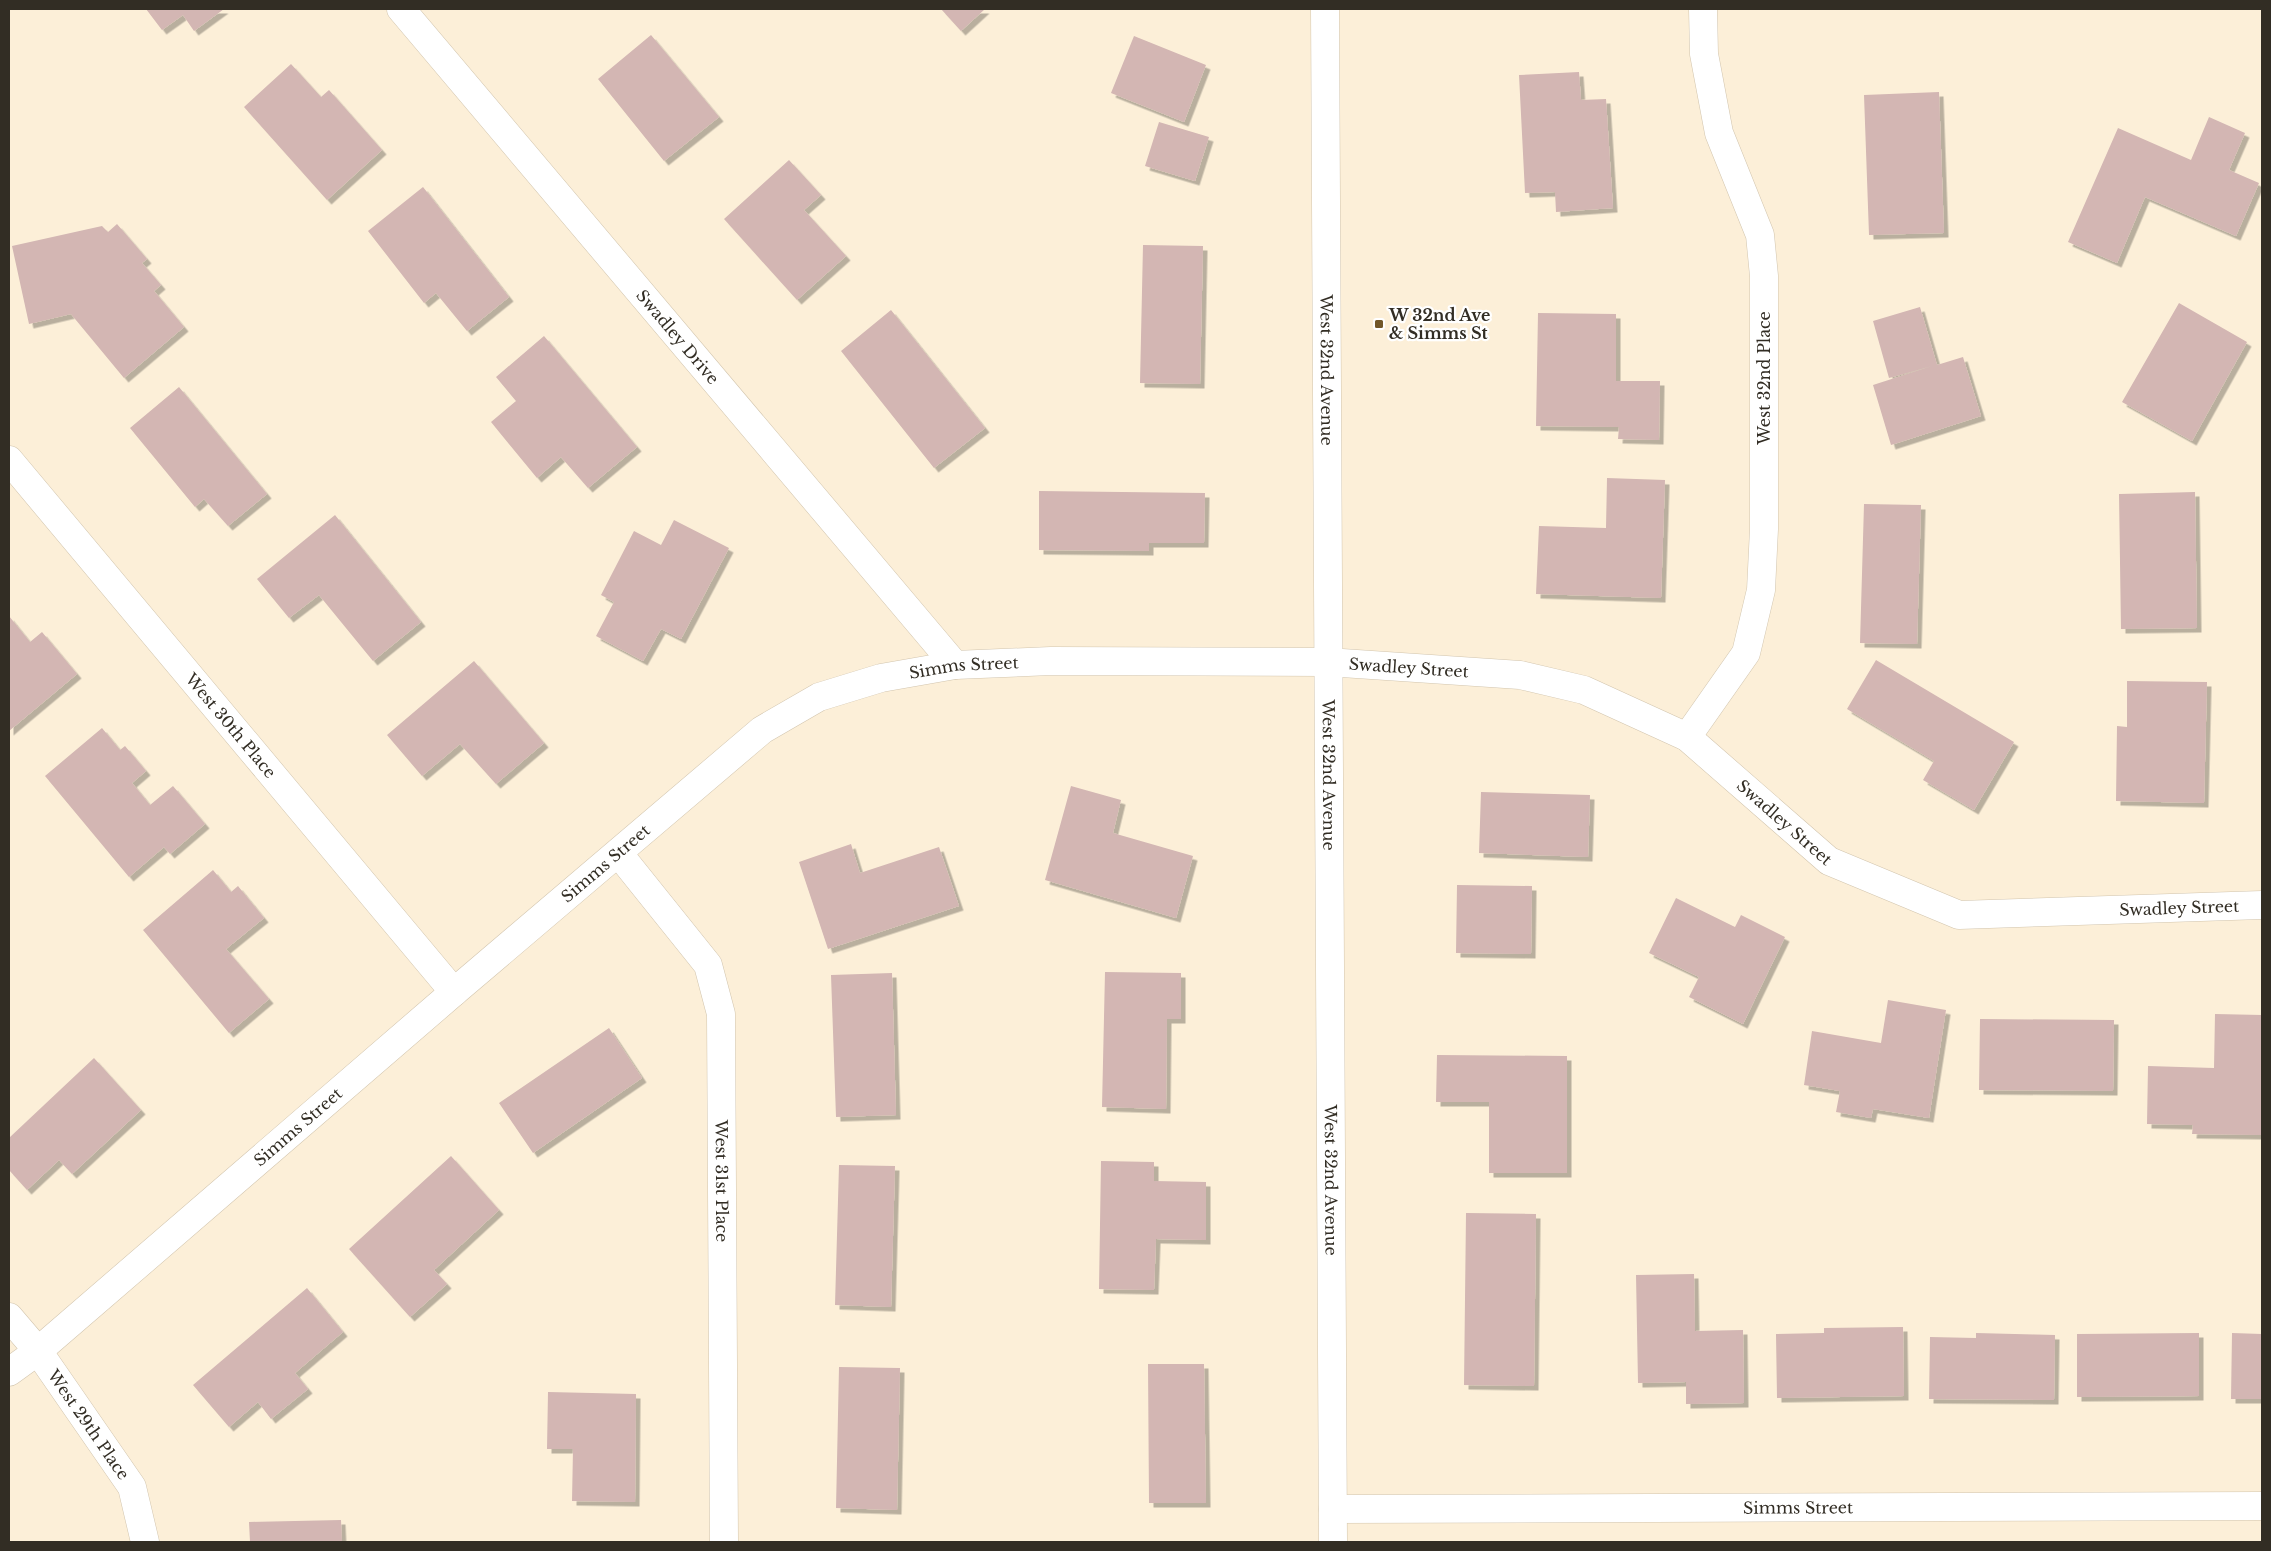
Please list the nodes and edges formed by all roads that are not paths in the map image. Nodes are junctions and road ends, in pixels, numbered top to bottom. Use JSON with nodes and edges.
{"nodes":[{"id":1,"x":401,"y":9,"type":"edge"},
{"id":2,"x":1325,"y":9,"type":"edge"},
{"id":3,"x":1703,"y":9,"type":"edge"},
{"id":4,"x":9,"y":460,"type":"edge"},
{"id":5,"x":1327,"y":662,"type":"junction"},
{"id":6,"x":955,"y":665,"type":"junction"},
{"id":7,"x":1687,"y":737,"type":"junction"},
{"id":8,"x":619,"y":854,"type":"junction"},
{"id":9,"x":2262,"y":905,"type":"edge"},
{"id":10,"x":454,"y":992,"type":"junction"},
{"id":11,"x":9,"y":1317,"type":"edge"},
{"id":12,"x":38,"y":1351,"type":"junction"},
{"id":13,"x":9,"y":1372,"type":"edge"},
{"id":14,"x":2262,"y":1506,"type":"edge"},
{"id":15,"x":1333,"y":1509,"type":"junction"},
{"id":16,"x":145,"y":1542,"type":"edge"},
{"id":17,"x":724,"y":1542,"type":"edge"},
{"id":18,"x":1333,"y":1542,"type":"edge"}],
"edges":[{"from":1,"to":6,"type":"street","name":"Swadley Drive"},
{"from":2,"to":5,"type":"street","name":"West 32nd Avenue"},
{"from":3,"to":7,"type":"street","name":"West 32nd Place"},
{"from":4,"to":10,"type":"street","name":"West 30th Place"},
{"from":5,"to":6,"type":"street","name":"Simms Street"},
{"from":5,"to":7,"type":"street","name":"Swadley Street"},
{"from":5,"to":15,"type":"street","name":"West 32nd Avenue"},
{"from":6,"to":8,"type":"street","name":"Simms Street"},
{"from":7,"to":9,"type":"street","name":"Swadley Street"},
{"from":8,"to":10,"type":"street","name":"Simms Street"},
{"from":8,"to":17,"type":"street","name":"West 31st Place"},
{"from":10,"to":12,"type":"street","name":"Simms Street"},
{"from":11,"to":12,"type":"street","name":"West 29th Place"},
{"from":12,"to":13,"type":"street","name":"Simms Street"},
{"from":12,"to":16,"type":"street","name":"West 29th Place"},
{"from":14,"to":15,"type":"street","name":"Simms Street"},
{"from":15,"to":18,"type":"street","name":"West 32nd Avenue"}]}
